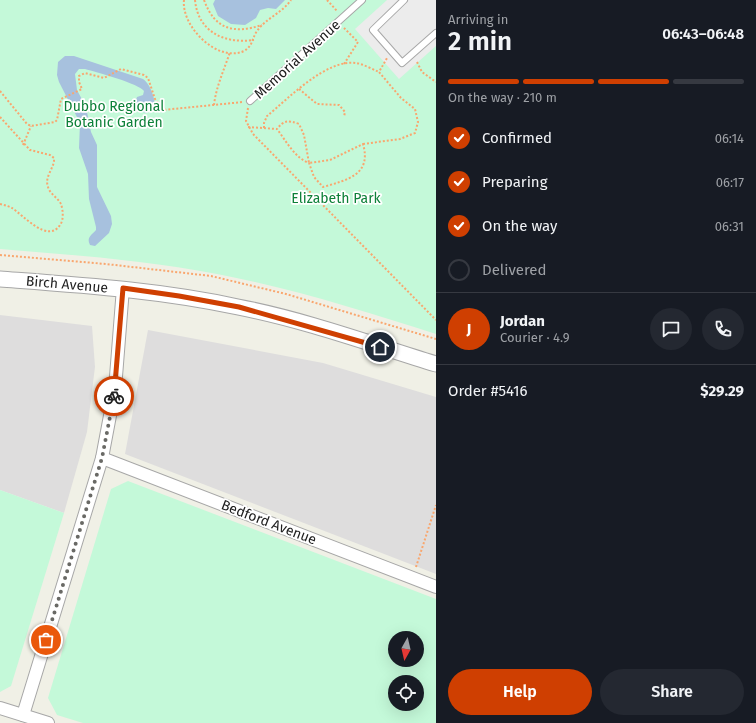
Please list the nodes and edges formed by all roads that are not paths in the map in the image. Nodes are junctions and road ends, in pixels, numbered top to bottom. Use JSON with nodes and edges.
{"nodes":[{"id":1,"x":362,"y":0,"type":"edge"},
{"id":2,"x":404,"y":0,"type":"edge"},
{"id":3,"x":436,"y":33,"type":"edge"},
{"id":4,"x":250,"y":101,"type":"road end"},
{"id":5,"x":0,"y":279,"type":"edge"},
{"id":6,"x":123,"y":288,"type":"junction"},
{"id":7,"x":436,"y":364,"type":"edge"},
{"id":8,"x":102,"y":458,"type":"junction"},
{"id":9,"x":436,"y":587,"type":"edge"},
{"id":10,"x":0,"y":708,"type":"edge"},
{"id":11,"x":23,"y":715,"type":"junction"},
{"id":12,"x":48,"y":723,"type":"edge"}],
"edges":[{"from":1,"to":4,"type":"lane","name":"Memorial Avenue"},
{"from":2,"to":3,"type":"lane"},
{"from":5,"to":6,"type":"street","name":"Birch Avenue"},
{"from":6,"to":7,"type":"street","name":"Birch Avenue"},
{"from":6,"to":8,"type":"street"},
{"from":8,"to":9,"type":"street","name":"Bedford Avenue"},
{"from":8,"to":11,"type":"street"},
{"from":10,"to":11,"type":"street"},
{"from":11,"to":12,"type":"street"}]}
